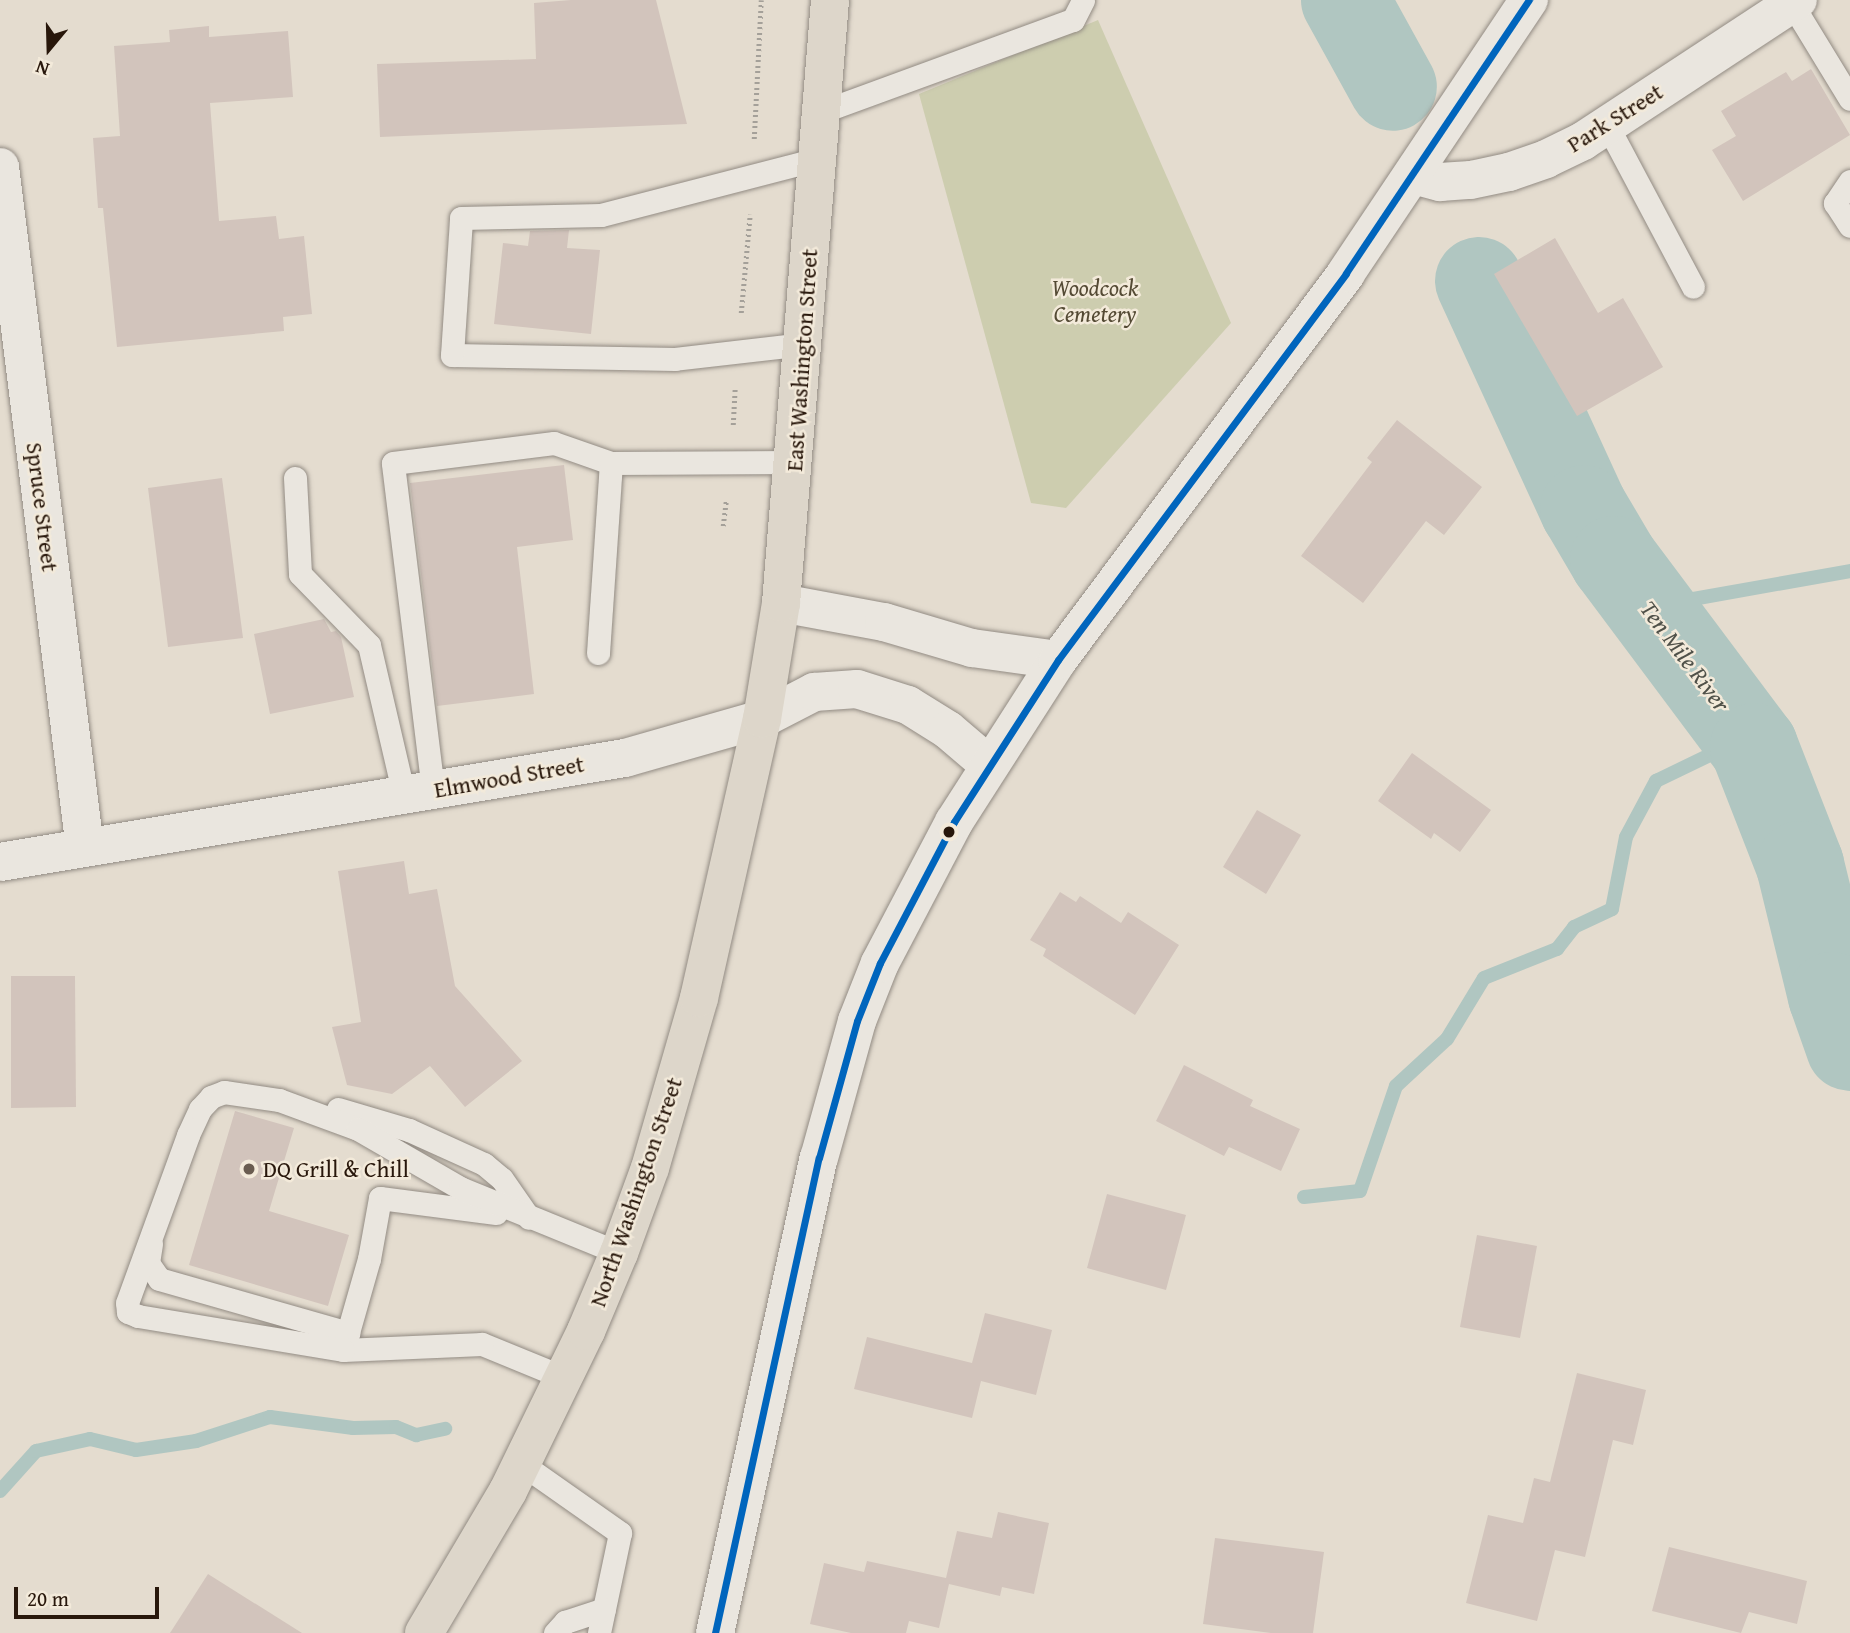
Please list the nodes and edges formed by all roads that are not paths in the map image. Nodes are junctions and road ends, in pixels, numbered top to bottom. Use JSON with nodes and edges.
{"nodes":[{"id":1,"x":830,"y":0,"type":"edge"},
{"id":2,"x":1083,"y":0,"type":"edge"},
{"id":3,"x":1529,"y":0,"type":"edge"},
{"id":4,"x":1795,"y":2,"type":"edge"},
{"id":5,"x":1850,"y":99,"type":"edge"},
{"id":6,"x":821,"y":112,"type":"junction"},
{"id":7,"x":1607,"y":125,"type":"junction"},
{"id":8,"x":818,"y":159,"type":"junction"},
{"id":9,"x":0,"y":167,"type":"edge"},
{"id":10,"x":1413,"y":175,"type":"junction"},
{"id":11,"x":1850,"y":181,"type":"edge"},
{"id":12,"x":1850,"y":226,"type":"edge"},
{"id":13,"x":1693,"y":287,"type":"dead end"},
{"id":14,"x":804,"y":344,"type":"junction"},
{"id":15,"x":795,"y":462,"type":"junction"},
{"id":16,"x":611,"y":463,"type":"junction"},
{"id":17,"x":295,"y":478,"type":"dead end"},
{"id":18,"x":781,"y":603,"type":"junction"},
{"id":19,"x":598,"y":653,"type":"dead end"},
{"id":20,"x":1058,"y":660,"type":"junction"},
{"id":21,"x":762,"y":719,"type":"junction"},
{"id":22,"x":989,"y":765,"type":"junction"},
{"id":23,"x":419,"y":792,"type":"junction"},
{"id":24,"x":85,"y":848,"type":"junction"},
{"id":25,"x":0,"y":862,"type":"edge"},
{"id":26,"x":279,"y":1100,"type":"junction"},
{"id":27,"x":529,"y":1218,"type":"junction"},
{"id":28,"x":155,"y":1224,"type":"junction"},
{"id":29,"x":619,"y":1253,"type":"junction"},
{"id":30,"x":345,"y":1341,"type":"junction"},
{"id":31,"x":565,"y":1378,"type":"junction"},
{"id":32,"x":522,"y":1464,"type":"junction"},
{"id":33,"x":604,"y":1609,"type":"junction"},
{"id":34,"x":424,"y":1633,"type":"edge"},
{"id":35,"x":555,"y":1633,"type":"edge"},
{"id":36,"x":599,"y":1633,"type":"edge"},
{"id":37,"x":715,"y":1633,"type":"edge"}],
"edges":[{"from":1,"to":6,"type":"main road","name":"East Washington Street"},
{"from":2,"to":6,"type":"lane"},
{"from":3,"to":10,"type":"main road"},
{"from":4,"to":5,"type":"lane"},
{"from":4,"to":7,"type":"main road","name":"Park Street"},
{"from":6,"to":8,"type":"main road","name":"East Washington Street"},
{"from":7,"to":10,"type":"main road","name":"Park Street"},
{"from":7,"to":13,"type":"lane"},
{"from":8,"to":14,"type":"main road","name":"East Washington Street"},
{"from":8,"to":14,"type":"lane"},
{"from":9,"to":24,"type":"main road","name":"Spruce Street"},
{"from":10,"to":20,"type":"main road"},
{"from":11,"to":12,"type":"lane"},
{"from":14,"to":15,"type":"main road","name":"East Washington Street"},
{"from":15,"to":16,"type":"lane"},
{"from":15,"to":18,"type":"main road","name":"East Washington Street"},
{"from":16,"to":19,"type":"lane"},
{"from":16,"to":23,"type":"lane"},
{"from":17,"to":23,"type":"lane"},
{"from":18,"to":20,"type":"main road"},
{"from":18,"to":21,"type":"main road","name":"East Washington Street"},
{"from":20,"to":22,"type":"main road"},
{"from":21,"to":22,"type":"main road","name":"Elmwood Street"},
{"from":21,"to":23,"type":"main road","name":"Elmwood Street"},
{"from":21,"to":29,"type":"main road","name":"North Washington Street"},
{"from":22,"to":37,"type":"main road"},
{"from":23,"to":24,"type":"main road","name":"Elmwood Street"},
{"from":24,"to":25,"type":"main road","name":"Elmwood Street"},
{"from":26,"to":27,"type":"lane"},
{"from":26,"to":27,"type":"lane"},
{"from":26,"to":28,"type":"lane"},
{"from":27,"to":29,"type":"lane"},
{"from":27,"to":30,"type":"lane"},
{"from":28,"to":30,"type":"lane"},
{"from":28,"to":30,"type":"lane"},
{"from":29,"to":31,"type":"main road","name":"North Washington Street"},
{"from":30,"to":31,"type":"lane"},
{"from":31,"to":32,"type":"main road","name":"North Washington Street"},
{"from":32,"to":33,"type":"lane"},
{"from":32,"to":34,"type":"main road","name":"North Washington Street"},
{"from":33,"to":35,"type":"lane"},
{"from":33,"to":36,"type":"lane"}]}
